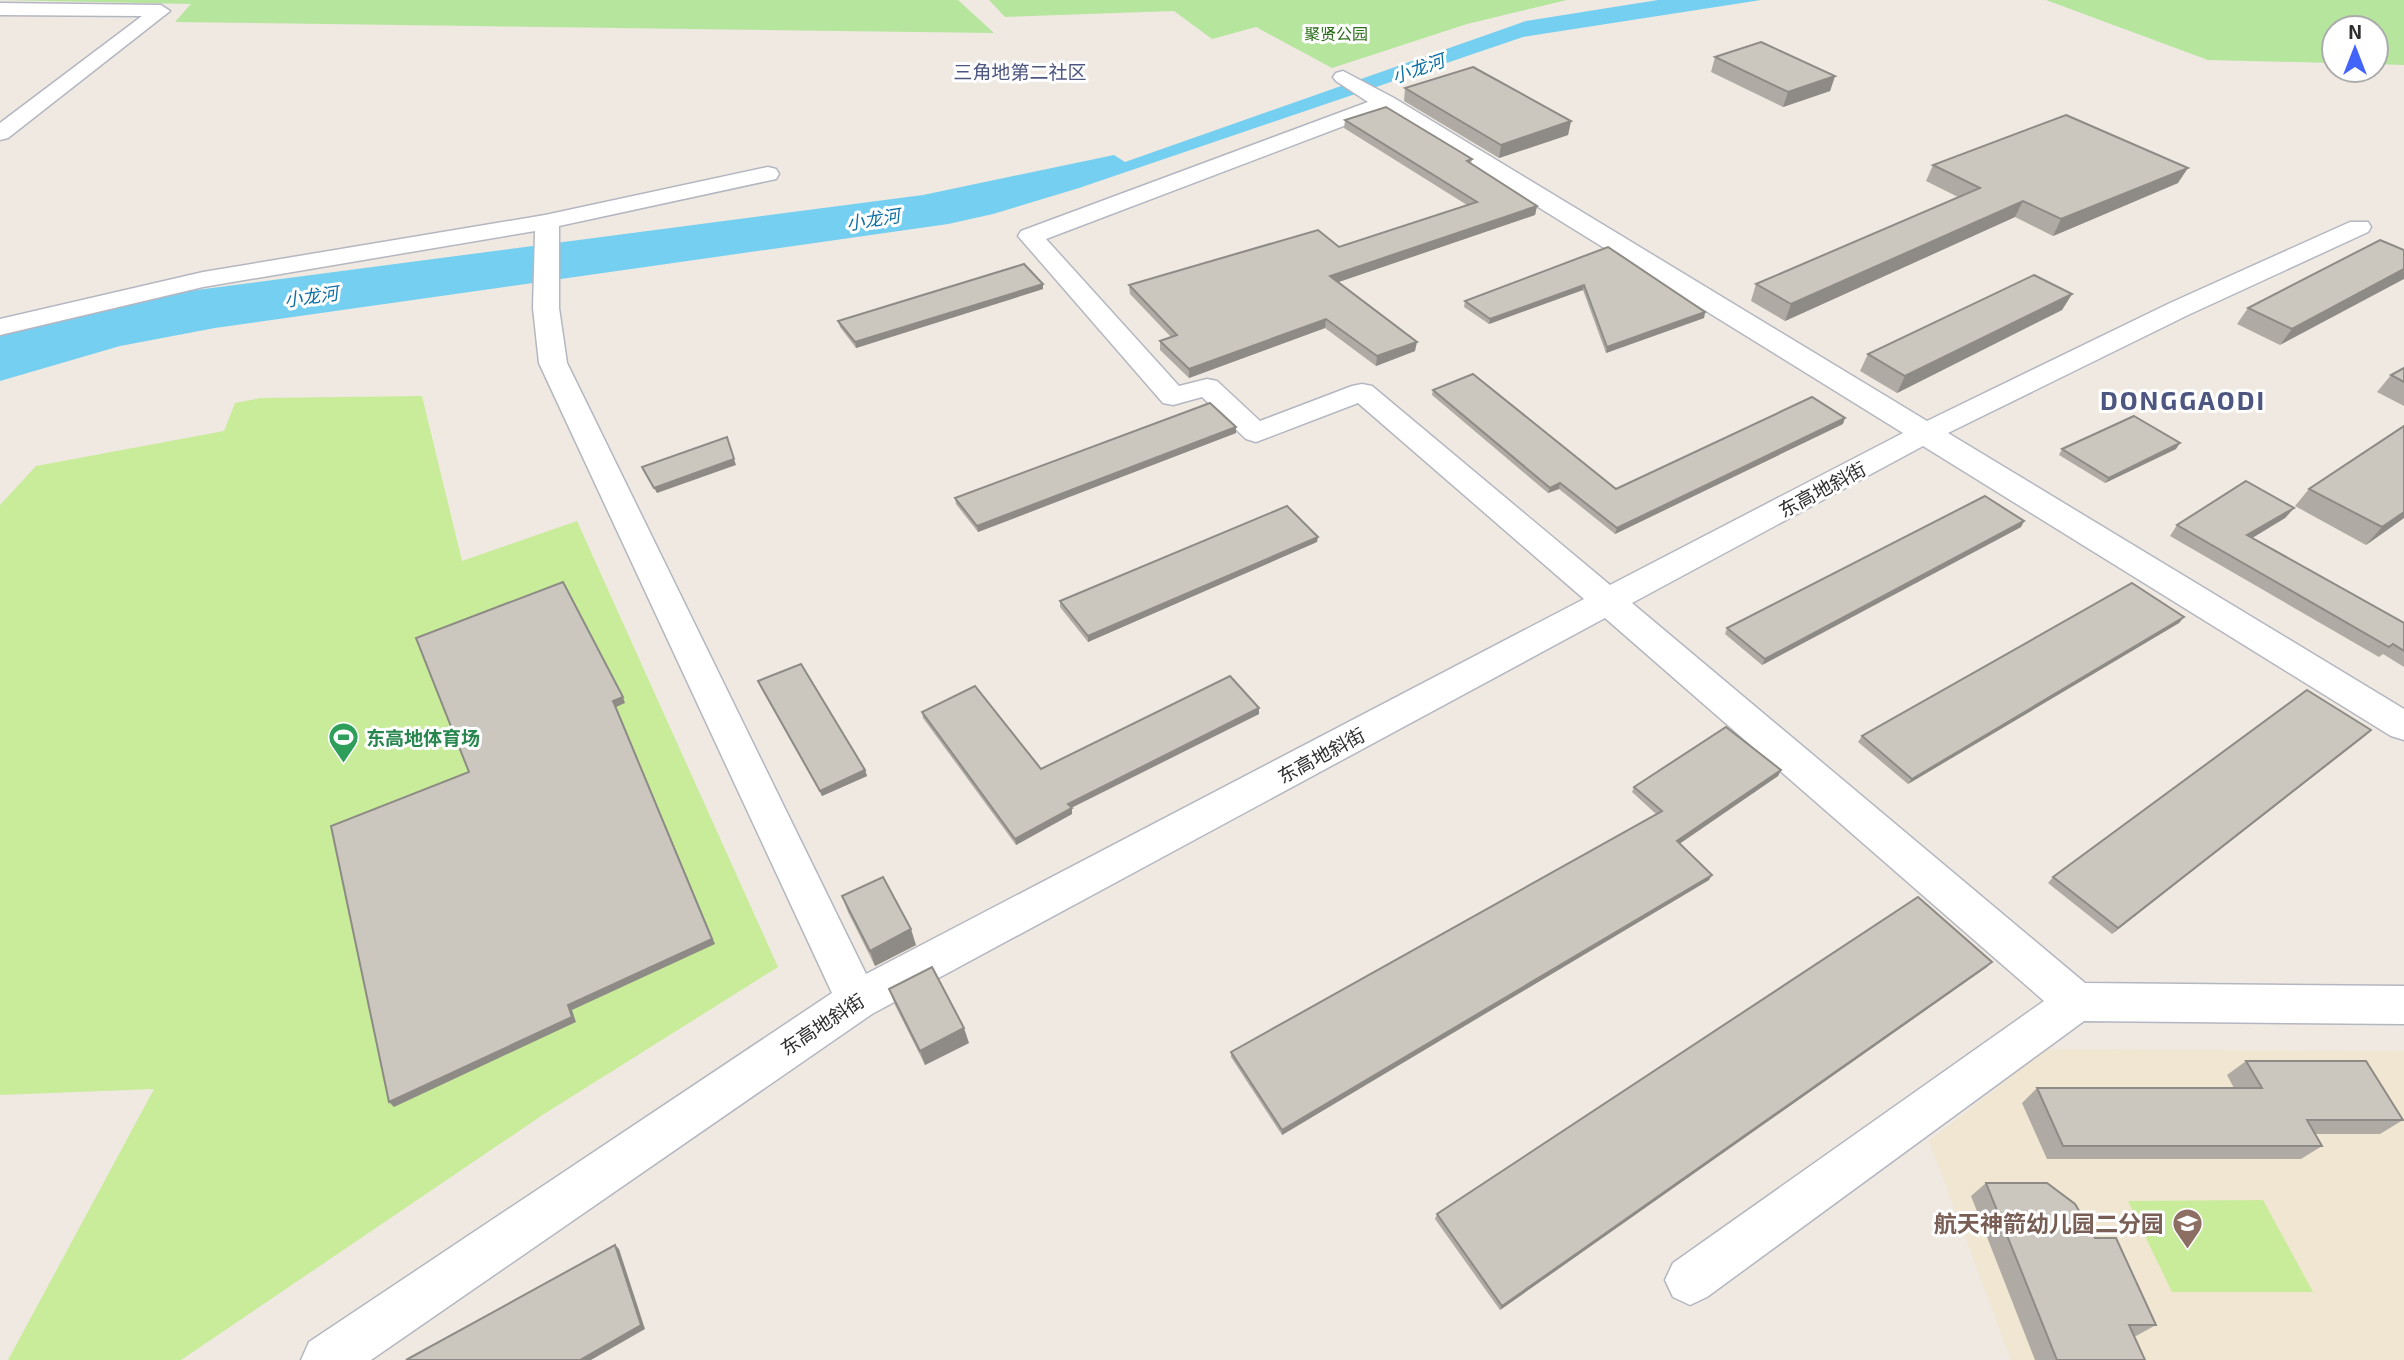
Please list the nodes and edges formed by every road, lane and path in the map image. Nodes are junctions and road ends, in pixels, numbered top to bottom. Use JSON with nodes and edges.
{"nodes":[{"id":1,"x":0,"y":9,"type":"edge"},
{"id":2,"x":1343,"y":77,"type":"dead end"},
{"id":3,"x":1383,"y":99,"type":"junction"},
{"id":4,"x":0,"y":133,"type":"edge"},
{"id":5,"x":768,"y":174,"type":"dead end"},
{"id":6,"x":547,"y":227,"type":"junction"},
{"id":7,"x":2360,"y":227,"type":"dead end"},
{"id":8,"x":0,"y":327,"type":"edge"},
{"id":9,"x":1927,"y":432,"type":"junction"},
{"id":10,"x":1609,"y":603,"type":"junction"},
{"id":11,"x":2404,"y":726,"type":"edge"},
{"id":12,"x":856,"y":1000,"type":"junction"},
{"id":13,"x":2077,"y":1002,"type":"junction"},
{"id":14,"x":2404,"y":1005,"type":"edge"},
{"id":15,"x":1690,"y":1280,"type":"dead end"},
{"id":16,"x":327,"y":1360,"type":"edge"}],
"edges":[{"from":1,"to":4,"type":"street"},
{"from":2,"to":3,"type":"street"},
{"from":3,"to":9,"type":"street"},
{"from":3,"to":10,"type":"street"},
{"from":5,"to":6,"type":"street"},
{"from":6,"to":8,"type":"street"},
{"from":6,"to":12,"type":"street"},
{"from":7,"to":9,"type":"street","name":"东高地斜街"},
{"from":9,"to":10,"type":"street","name":"东高地斜街"},
{"from":9,"to":11,"type":"street"},
{"from":10,"to":12,"type":"street","name":"东高地斜街"},
{"from":10,"to":13,"type":"street"},
{"from":12,"to":16,"type":"street","name":"东高地斜街"},
{"from":13,"to":14,"type":"street"},
{"from":13,"to":15,"type":"street"}]}
